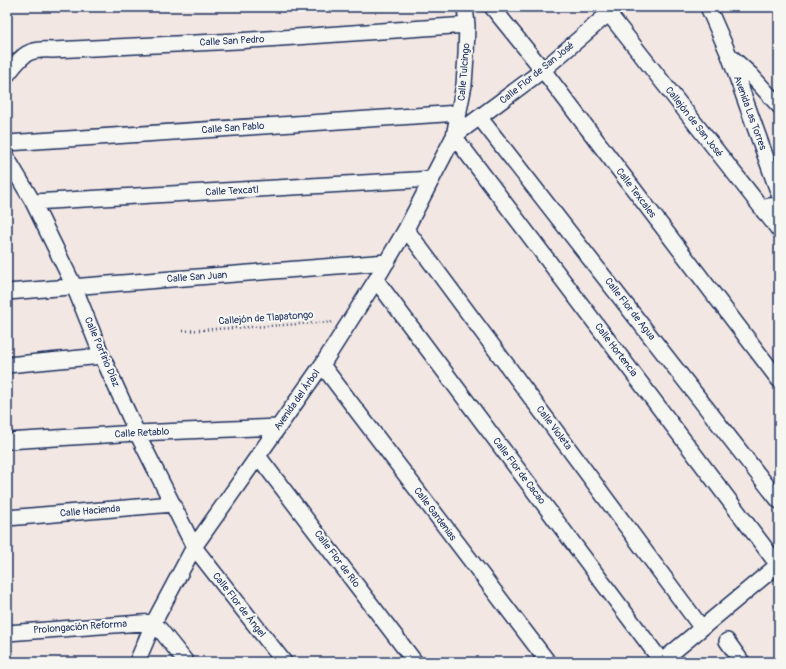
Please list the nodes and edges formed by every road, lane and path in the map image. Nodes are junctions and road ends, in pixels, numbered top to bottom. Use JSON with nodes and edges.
{"nodes":[{"id":1,"x":465,"y":7,"type":"edge"},
{"id":2,"x":492,"y":7,"type":"edge"},
{"id":3,"x":708,"y":7,"type":"edge"},
{"id":4,"x":612,"y":10,"type":"edge"},
{"id":5,"x":467,"y":25,"type":"junction"},
{"id":6,"x":729,"y":55,"type":"junction"},
{"id":7,"x":543,"y":70,"type":"junction"},
{"id":8,"x":7,"y":75,"type":"edge"},
{"id":9,"x":779,"y":106,"type":"edge"},
{"id":10,"x":460,"y":113,"type":"junction"},
{"id":11,"x":480,"y":118,"type":"junction"},
{"id":12,"x":454,"y":136,"type":"junction"},
{"id":13,"x":7,"y":143,"type":"edge"},
{"id":14,"x":7,"y":158,"type":"edge"},
{"id":15,"x":432,"y":179,"type":"junction"},
{"id":16,"x":779,"y":194,"type":"edge"},
{"id":17,"x":33,"y":202,"type":"junction"},
{"id":18,"x":779,"y":205,"type":"edge"},
{"id":19,"x":766,"y":214,"type":"junction"},
{"id":20,"x":406,"y":229,"type":"junction"},
{"id":21,"x":779,"y":230,"type":"edge"},
{"id":22,"x":387,"y":262,"type":"junction"},
{"id":23,"x":376,"y":280,"type":"junction"},
{"id":24,"x":74,"y":286,"type":"junction"},
{"id":25,"x":7,"y":292,"type":"edge"},
{"id":26,"x":350,"y":321,"type":"junction"},
{"id":27,"x":183,"y":331,"type":"dead end"},
{"id":28,"x":102,"y":356,"type":"junction"},
{"id":29,"x":7,"y":365,"type":"edge"},
{"id":30,"x":322,"y":365,"type":"junction"},
{"id":31,"x":779,"y":380,"type":"edge"},
{"id":32,"x":278,"y":427,"type":"junction"},
{"id":33,"x":137,"y":433,"type":"junction"},
{"id":34,"x":7,"y":442,"type":"edge"},
{"id":35,"x":258,"y":456,"type":"junction"},
{"id":36,"x":779,"y":501,"type":"edge"},
{"id":37,"x":173,"y":504,"type":"junction"},
{"id":38,"x":7,"y":518,"type":"edge"},
{"id":39,"x":194,"y":547,"type":"junction"},
{"id":40,"x":777,"y":568,"type":"edge"},
{"id":41,"x":154,"y":622,"type":"junction"},
{"id":42,"x":701,"y":627,"type":"junction"},
{"id":43,"x":7,"y":633,"type":"edge"},
{"id":44,"x":727,"y":641,"type":"dead end"},
{"id":45,"x":137,"y":662,"type":"edge"},
{"id":46,"x":186,"y":662,"type":"edge"},
{"id":47,"x":284,"y":662,"type":"edge"},
{"id":48,"x":415,"y":662,"type":"edge"},
{"id":49,"x":548,"y":662,"type":"edge"},
{"id":50,"x":661,"y":662,"type":"edge"},
{"id":51,"x":742,"y":662,"type":"edge"}],
"edges":[{"from":1,"to":5,"type":"street","name":"Calle Tulcingo"},
{"from":2,"to":7,"type":"street","name":"Calle Texcales"},
{"from":3,"to":6,"type":"street","name":"Avenida Las Torres"},
{"from":4,"to":7,"type":"street","name":"Calle Flor de San José"},
{"from":4,"to":19,"type":"street","name":"Callejón de San José"},
{"from":5,"to":8,"type":"street","name":"Calle San Pedro"},
{"from":5,"to":10,"type":"street","name":"Calle Tulcingo"},
{"from":6,"to":9,"type":"street"},
{"from":6,"to":16,"type":"street","name":"Avenida Las Torres"},
{"from":7,"to":11,"type":"street","name":"Calle Flor de San José"},
{"from":7,"to":31,"type":"street","name":"Calle Texcales"},
{"from":10,"to":12,"type":"street","name":"Calle Tulcingo"},
{"from":10,"to":13,"type":"street","name":"Calle San Pablo"},
{"from":11,"to":12,"type":"street","name":"Calle Flor de San José"},
{"from":11,"to":36,"type":"street","name":"Calle Flor de Agua"},
{"from":12,"to":15,"type":"street","name":"Avenida del Árbol"},
{"from":12,"to":40,"type":"street","name":"Calle Hortencia"},
{"from":14,"to":17,"type":"street","name":"Calle Porfirio Díaz"},
{"from":15,"to":17,"type":"street","name":"Calle Texcatl"},
{"from":15,"to":20,"type":"street","name":"Avenida del Árbol"},
{"from":17,"to":24,"type":"street","name":"Calle Porfirio Díaz"},
{"from":18,"to":19,"type":"street"},
{"from":19,"to":21,"type":"street","name":"Callejón de San José"},
{"from":20,"to":22,"type":"street","name":"Avenida del Árbol"},
{"from":20,"to":42,"type":"street","name":"Calle Violeta"},
{"from":22,"to":23,"type":"street","name":"Avenida del Árbol"},
{"from":22,"to":24,"type":"street","name":"Calle San Juan"},
{"from":23,"to":26,"type":"street","name":"Avenida del Árbol"},
{"from":23,"to":50,"type":"street","name":"Calle Flor de Cacao"},
{"from":24,"to":25,"type":"street","name":"Calle San Juan"},
{"from":24,"to":28,"type":"street","name":"Calle Porfirio Díaz"},
{"from":26,"to":27,"type":"path","name":"Callejón de Tlapatongo"},
{"from":26,"to":30,"type":"street","name":"Avenida del Árbol"},
{"from":28,"to":29,"type":"street"},
{"from":28,"to":33,"type":"street","name":"Calle Porfirio Díaz"},
{"from":30,"to":32,"type":"street","name":"Avenida del Árbol"},
{"from":30,"to":49,"type":"street","name":"Calle Gardenias"},
{"from":32,"to":33,"type":"street","name":"Calle Retablo"},
{"from":32,"to":35,"type":"street","name":"Avenida del Árbol"},
{"from":33,"to":34,"type":"street","name":"Calle Retablo"},
{"from":33,"to":37,"type":"street","name":"Calle Porfirio Díaz"},
{"from":35,"to":39,"type":"street","name":"Avenida del Árbol"},
{"from":35,"to":48,"type":"street","name":"Calle Flor de Río"},
{"from":37,"to":38,"type":"street","name":"Calle Hacienda"},
{"from":37,"to":39,"type":"street","name":"Calle Porfirio Díaz"},
{"from":39,"to":41,"type":"street","name":"Avenida del Árbol"},
{"from":39,"to":47,"type":"street","name":"Calle Flor de Ángel"},
{"from":40,"to":42,"type":"street"},
{"from":41,"to":43,"type":"street","name":"Prolongación Reforma"},
{"from":41,"to":45,"type":"street","name":"Avenida del Árbol"},
{"from":41,"to":46,"type":"street"},
{"from":42,"to":50,"type":"street"},
{"from":44,"to":51,"type":"street"}]}
